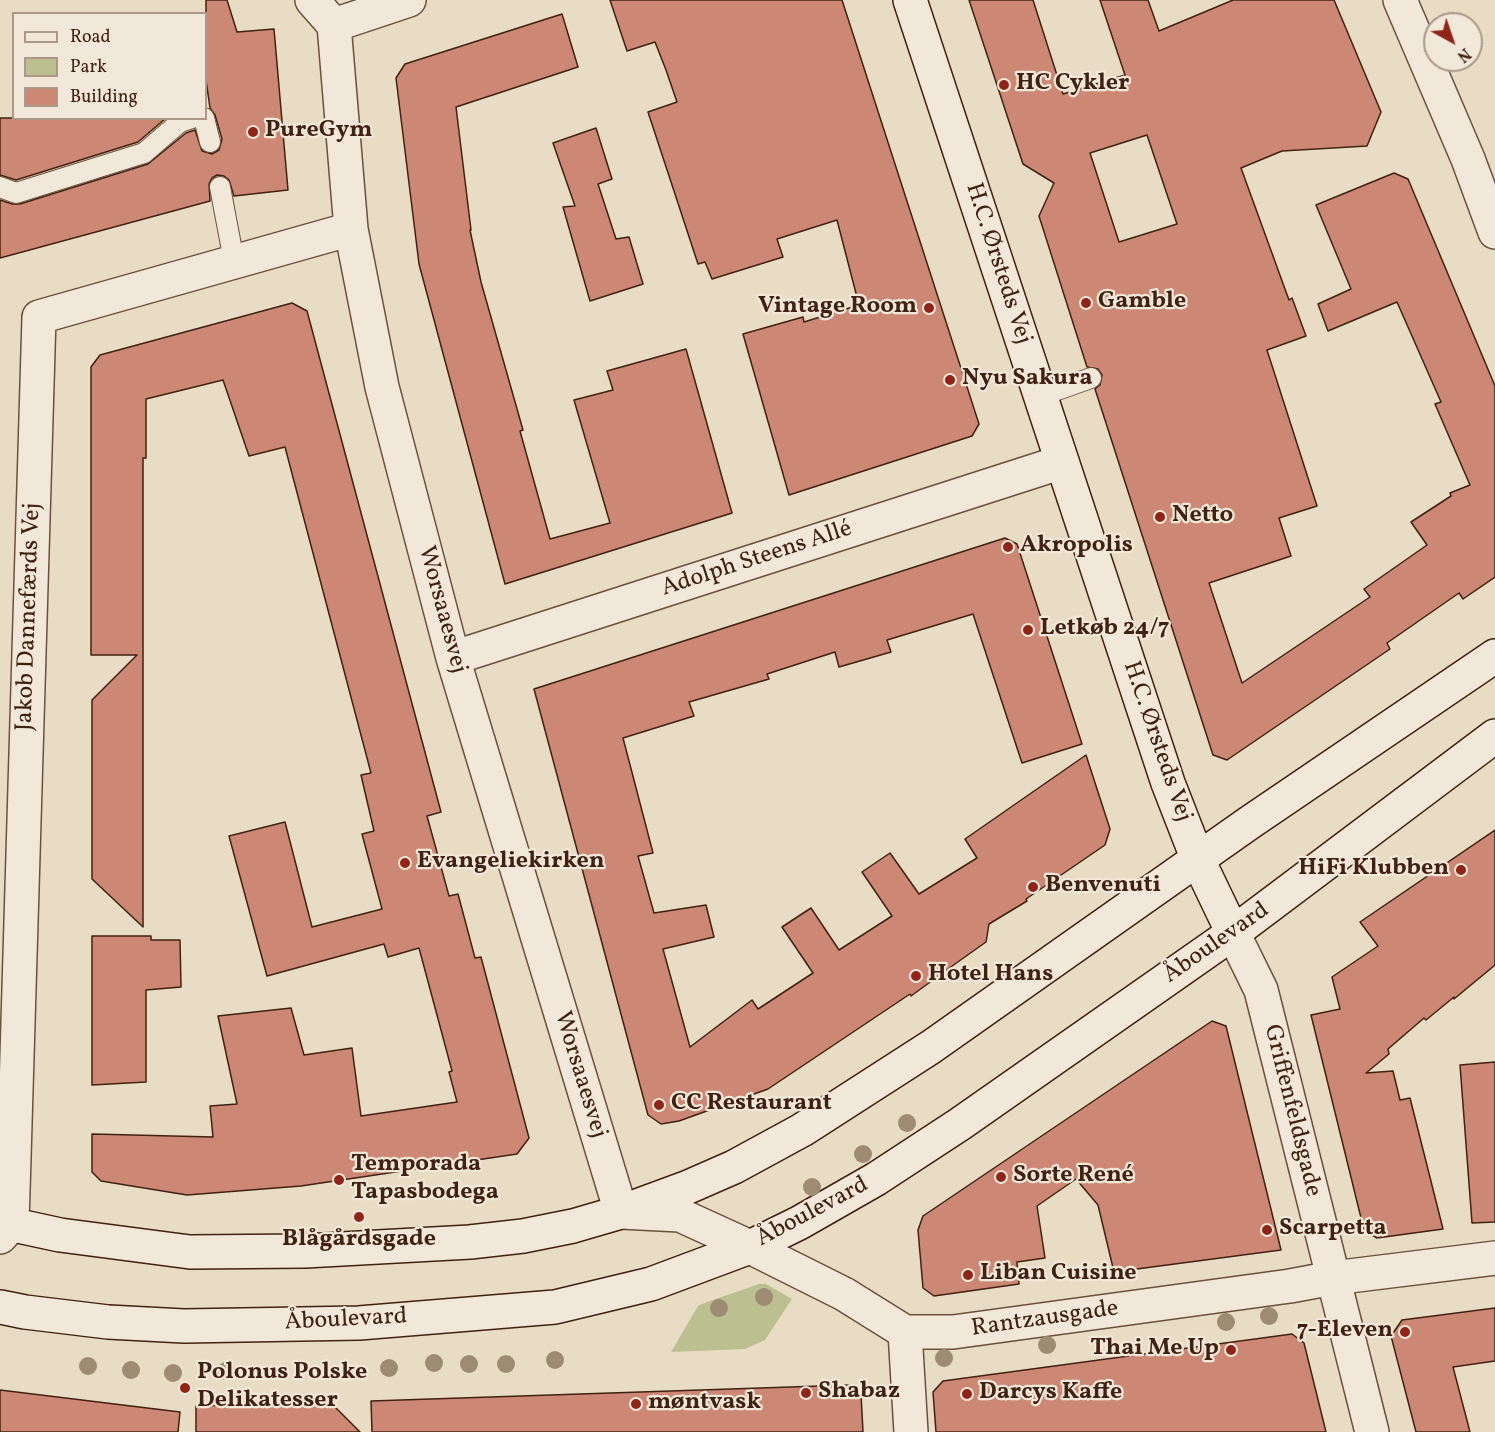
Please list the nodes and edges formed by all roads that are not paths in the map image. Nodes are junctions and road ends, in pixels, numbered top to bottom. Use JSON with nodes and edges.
{"nodes":[{"id":1,"x":312,"y":0,"type":"edge"},
{"id":2,"x":409,"y":0,"type":"edge"},
{"id":3,"x":910,"y":0,"type":"edge"},
{"id":4,"x":1400,"y":0,"type":"edge"},
{"id":5,"x":334,"y":25,"type":"junction"},
{"id":6,"x":186,"y":120,"type":"edge"},
{"id":7,"x":204,"y":120,"type":"edge"},
{"id":8,"x":210,"y":142,"type":"dead end"},
{"id":9,"x":0,"y":187,"type":"edge"},
{"id":10,"x":220,"y":187,"type":"dead end"},
{"id":11,"x":351,"y":229,"type":"junction"},
{"id":12,"x":1495,"y":232,"type":"edge"},
{"id":13,"x":234,"y":261,"type":"junction"},
{"id":14,"x":1091,"y":378,"type":"dead end"},
{"id":15,"x":1040,"y":396,"type":"junction"},
{"id":16,"x":1062,"y":462,"type":"junction"},
{"id":17,"x":1495,"y":656,"type":"edge"},
{"id":18,"x":453,"y":658,"type":"junction"},
{"id":19,"x":1495,"y":736,"type":"edge"},
{"id":20,"x":1198,"y":860,"type":"junction"},
{"id":21,"x":1233,"y":933,"type":"junction"},
{"id":22,"x":621,"y":1212,"type":"junction"},
{"id":23,"x":4,"y":1228,"type":"edge"},
{"id":24,"x":750,"y":1246,"type":"junction"},
{"id":25,"x":1495,"y":1258,"type":"edge"},
{"id":26,"x":1333,"y":1278,"type":"junction"},
{"id":27,"x":0,"y":1307,"type":"edge"},
{"id":28,"x":905,"y":1332,"type":"junction"},
{"id":29,"x":910,"y":1432,"type":"edge"},
{"id":30,"x":1372,"y":1432,"type":"edge"}],
"edges":[{"from":1,"to":5,"type":"street"},
{"from":2,"to":5,"type":"street"},
{"from":3,"to":15,"type":"street","name":"H.C. Ørsteds Vej"},
{"from":4,"to":12,"type":"street"},
{"from":5,"to":11,"type":"street","name":"Worsaaesvej"},
{"from":6,"to":9,"type":"lane"},
{"from":7,"to":8,"type":"lane"},
{"from":10,"to":13,"type":"lane"},
{"from":11,"to":13,"type":"street","name":"Jakob Dannefærds Vej"},
{"from":11,"to":18,"type":"street","name":"Worsaaesvej"},
{"from":13,"to":23,"type":"street","name":"Jakob Dannefærds Vej"},
{"from":14,"to":15,"type":"lane"},
{"from":15,"to":16,"type":"street","name":"H.C. Ørsteds Vej"},
{"from":16,"to":18,"type":"street","name":"Adolph Steens Allé"},
{"from":16,"to":20,"type":"street","name":"H.C. Ørsteds Vej"},
{"from":17,"to":20,"type":"street"},
{"from":18,"to":22,"type":"street","name":"Worsaaesvej"},
{"from":19,"to":21,"type":"street","name":"Åboulevard"},
{"from":20,"to":21,"type":"street","name":"H.C. Ørsteds Vej"},
{"from":20,"to":22,"type":"street"},
{"from":21,"to":24,"type":"street","name":"Åboulevard"},
{"from":21,"to":26,"type":"street","name":"Griffenfeldsgade"},
{"from":22,"to":23,"type":"street"},
{"from":22,"to":24,"type":"street"},
{"from":24,"to":27,"type":"street","name":"Åboulevard"},
{"from":24,"to":28,"type":"street"},
{"from":25,"to":26,"type":"street","name":"Rantzausgade"},
{"from":26,"to":28,"type":"street","name":"Rantzausgade"},
{"from":26,"to":30,"type":"street","name":"Griffenfeldsgade"},
{"from":28,"to":29,"type":"street"}]}
